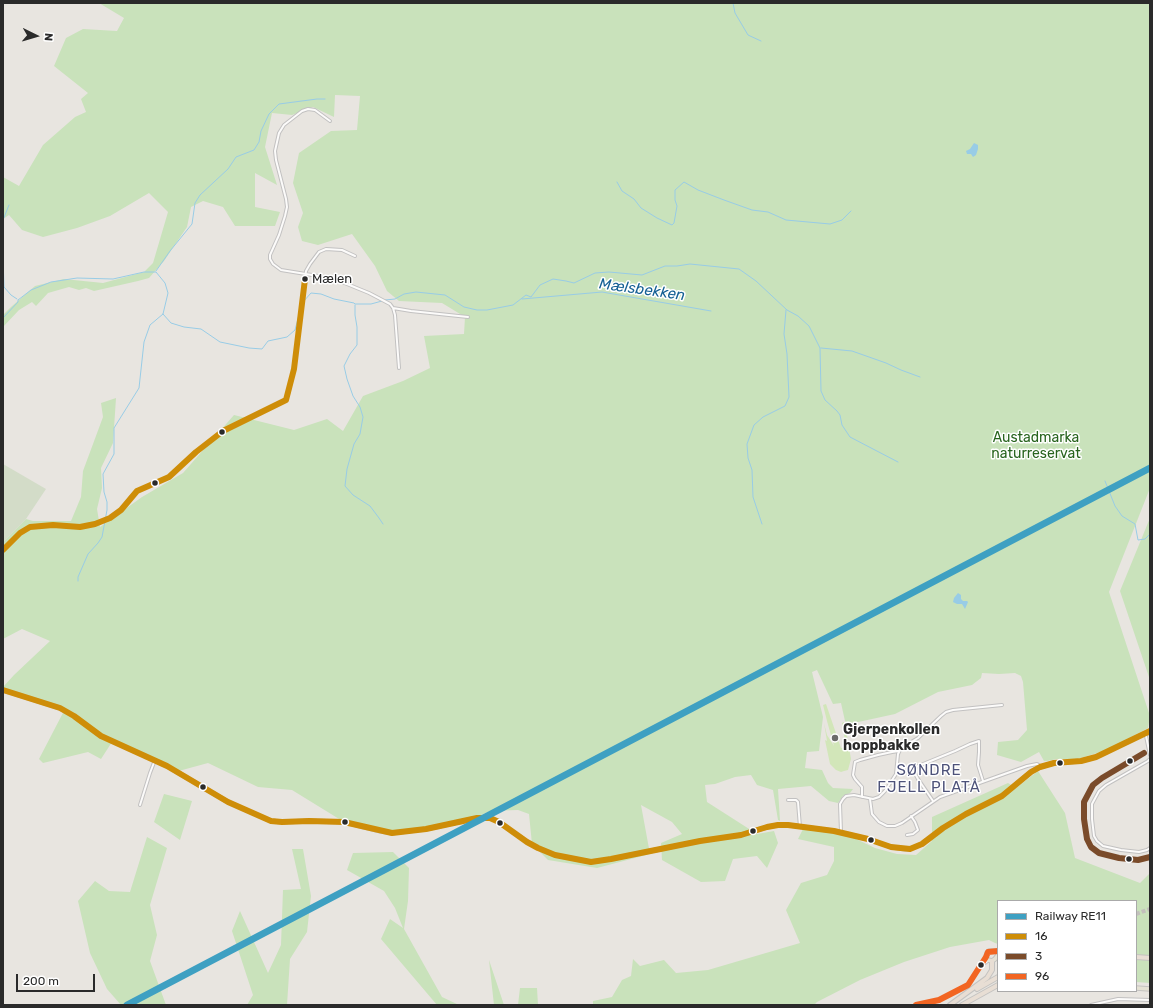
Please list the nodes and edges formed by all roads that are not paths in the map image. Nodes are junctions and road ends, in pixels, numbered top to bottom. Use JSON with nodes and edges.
{"nodes":[{"id":1,"x":330,"y":121,"type":"dead end"},
{"id":2,"x":356,"y":256,"type":"dead end"},
{"id":3,"x":306,"y":274,"type":"junction"},
{"id":4,"x":393,"y":308,"type":"junction"},
{"id":5,"x":468,"y":317,"type":"dead end"},
{"id":6,"x":399,"y":368,"type":"dead end"},
{"id":7,"x":3,"y":550,"type":"edge"},
{"id":8,"x":3,"y":690,"type":"edge"},
{"id":9,"x":1002,"y":705,"type":"dead end"},
{"id":10,"x":1149,"y":733,"type":"edge"},
{"id":11,"x":899,"y":751,"type":"junction"},
{"id":12,"x":1150,"y":755,"type":"edge"},
{"id":13,"x":1150,"y":759,"type":"edge"},
{"id":14,"x":156,"y":760,"type":"junction"},
{"id":15,"x":1040,"y":767,"type":"junction"},
{"id":16,"x":912,"y":768,"type":"junction"},
{"id":17,"x":896,"y":770,"type":"junction"},
{"id":18,"x":983,"y":781,"type":"junction"},
{"id":19,"x":862,"y":797,"type":"junction"},
{"id":20,"x":870,"y":799,"type":"junction"},
{"id":21,"x":788,"y":800,"type":"dead end"},
{"id":22,"x":933,"y":801,"type":"junction"},
{"id":23,"x":140,"y":805,"type":"dead end"},
{"id":24,"x":911,"y":816,"type":"junction"},
{"id":25,"x":800,"y":827,"type":"junction"},
{"id":26,"x":841,"y":832,"type":"junction"},
{"id":27,"x":907,"y":835,"type":"dead end"},
{"id":28,"x":1150,"y":848,"type":"edge"},
{"id":29,"x":996,"y":951,"type":"edge"},
{"id":30,"x":997,"y":956,"type":"edge"},
{"id":31,"x":1137,"y":957,"type":"edge"},
{"id":32,"x":1150,"y":958,"type":"edge"},
{"id":33,"x":989,"y":959,"type":"junction"},
{"id":34,"x":997,"y":978,"type":"edge"},
{"id":35,"x":997,"y":986,"type":"edge"},
{"id":36,"x":1137,"y":988,"type":"edge"},
{"id":37,"x":1150,"y":989,"type":"edge"},
{"id":38,"x":1150,"y":1000,"type":"edge"},
{"id":39,"x":916,"y":1005,"type":"edge"},
{"id":40,"x":950,"y":1005,"type":"edge"},
{"id":41,"x":962,"y":1005,"type":"edge"},
{"id":42,"x":1091,"y":1005,"type":"edge"}],
"edges":[{"from":1,"to":3,"type":"street"},
{"from":2,"to":3,"type":"street"},
{"from":3,"to":4,"type":"street"},
{"from":3,"to":7,"type":"street"},
{"from":4,"to":5,"type":"street"},
{"from":4,"to":6,"type":"street"},
{"from":8,"to":14,"type":"main road"},
{"from":9,"to":11,"type":"street"},
{"from":10,"to":12,"type":"street"},
{"from":10,"to":15,"type":"main road"},
{"from":11,"to":17,"type":"street"},
{"from":11,"to":19,"type":"street"},
{"from":13,"to":28,"type":"street"},
{"from":14,"to":23,"type":"street"},
{"from":14,"to":25,"type":"main road"},
{"from":15,"to":18,"type":"street"},
{"from":15,"to":26,"type":"main road"},
{"from":16,"to":17,"type":"street"},
{"from":16,"to":18,"type":"street"},
{"from":16,"to":22,"type":"street"},
{"from":17,"to":20,"type":"street"},
{"from":18,"to":22,"type":"street"},
{"from":19,"to":20,"type":"street"},
{"from":19,"to":26,"type":"street"},
{"from":20,"to":24,"type":"street"},
{"from":21,"to":25,"type":"street"},
{"from":22,"to":24,"type":"street"},
{"from":24,"to":27,"type":"street"},
{"from":25,"to":26,"type":"main road"},
{"from":29,"to":30,"type":"main road"},
{"from":29,"to":33,"type":"main road"},
{"from":30,"to":33,"type":"main road"},
{"from":31,"to":32,"type":"highway"},
{"from":33,"to":39,"type":"street"},
{"from":33,"to":40,"type":"highway"},
{"from":34,"to":40,"type":"highway"},
{"from":35,"to":41,"type":"highway"},
{"from":36,"to":37,"type":"main road"},
{"from":38,"to":42,"type":"street"}]}
